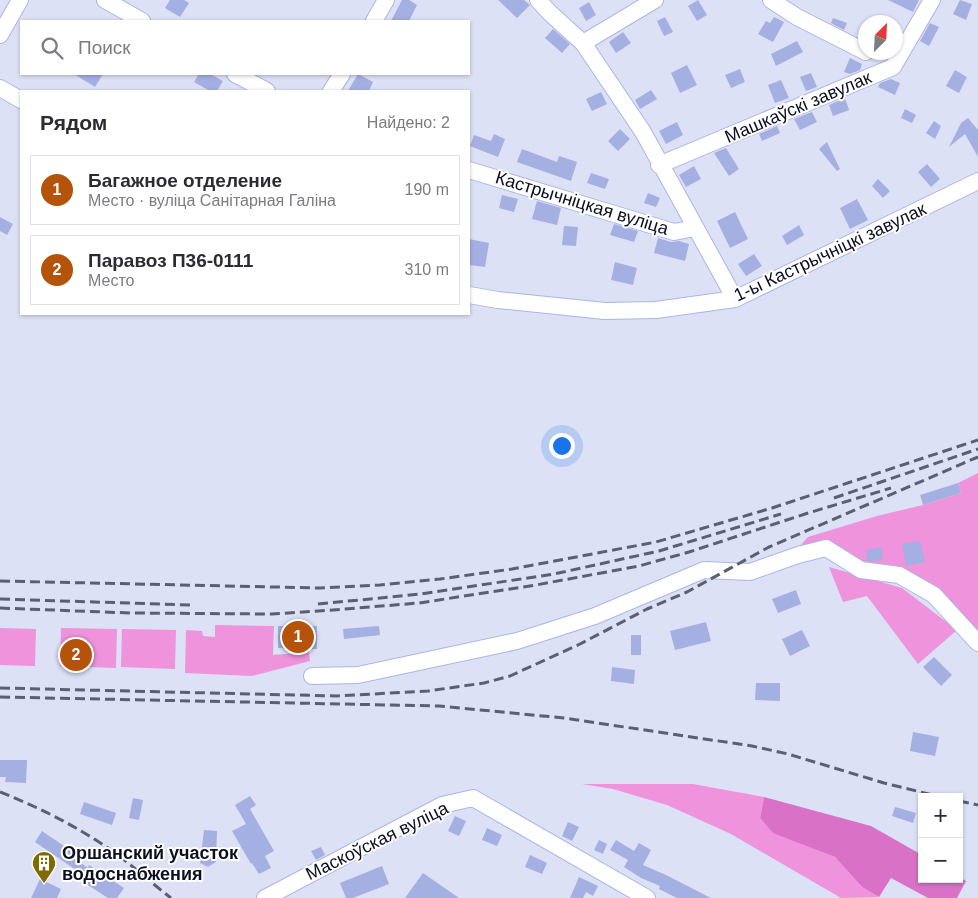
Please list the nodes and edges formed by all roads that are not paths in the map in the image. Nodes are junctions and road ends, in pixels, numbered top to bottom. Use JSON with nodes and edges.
{"nodes":[{"id":1,"x":20,"y":0,"type":"edge"},
{"id":2,"x":105,"y":0,"type":"edge"},
{"id":3,"x":386,"y":0,"type":"edge"},
{"id":4,"x":538,"y":0,"type":"edge"},
{"id":5,"x":655,"y":0,"type":"edge"},
{"id":6,"x":771,"y":0,"type":"edge"},
{"id":7,"x":932,"y":0,"type":"edge"},
{"id":8,"x":140,"y":20,"type":"edge"},
{"id":9,"x":375,"y":20,"type":"edge"},
{"id":10,"x":0,"y":36,"type":"edge"},
{"id":11,"x":583,"y":43,"type":"junction"},
{"id":12,"x":858,"y":48,"type":"edge"},
{"id":13,"x":880,"y":60,"type":"edge"},
{"id":14,"x":893,"y":67,"type":"junction"},
{"id":15,"x":237,"y":75,"type":"edge"},
{"id":16,"x":341,"y":75,"type":"edge"},
{"id":17,"x":0,"y":88,"type":"edge"},
{"id":18,"x":265,"y":90,"type":"edge"},
{"id":19,"x":332,"y":90,"type":"edge"},
{"id":20,"x":20,"y":99,"type":"edge"},
{"id":21,"x":660,"y":165,"type":"junction"},
{"id":22,"x":470,"y":170,"type":"edge"},
{"id":23,"x":978,"y":181,"type":"edge"},
{"id":24,"x":695,"y":228,"type":"junction"},
{"id":25,"x":470,"y":295,"type":"edge"},
{"id":26,"x":735,"y":299,"type":"junction"},
{"id":27,"x":978,"y":644,"type":"edge"},
{"id":28,"x":312,"y":676,"type":"dead end"},
{"id":29,"x":265,"y":898,"type":"edge"},
{"id":30,"x":648,"y":898,"type":"edge"}],
"edges":[{"from":1,"to":10,"type":"street"},
{"from":2,"to":8,"type":"street"},
{"from":3,"to":9,"type":"street"},
{"from":4,"to":11,"type":"street"},
{"from":5,"to":11,"type":"street"},
{"from":6,"to":12,"type":"street"},
{"from":7,"to":14,"type":"street","name":"Машкаўскі завулак"},
{"from":11,"to":21,"type":"street"},
{"from":13,"to":14,"type":"street"},
{"from":14,"to":21,"type":"street","name":"Машкаўскі завулак"},
{"from":15,"to":18,"type":"street"},
{"from":16,"to":19,"type":"street"},
{"from":17,"to":20,"type":"street"},
{"from":21,"to":24,"type":"street"},
{"from":22,"to":24,"type":"street","name":"Кастрычніцкая вуліца"},
{"from":23,"to":26,"type":"street","name":"1-ы Кастрычніцкі завулак"},
{"from":24,"to":26,"type":"street"},
{"from":25,"to":26,"type":"street","name":"1-ы Кастрычніцкі завулак"},
{"from":27,"to":28,"type":"street"},
{"from":29,"to":30,"type":"street","name":"Маскоўская вуліца"}]}
